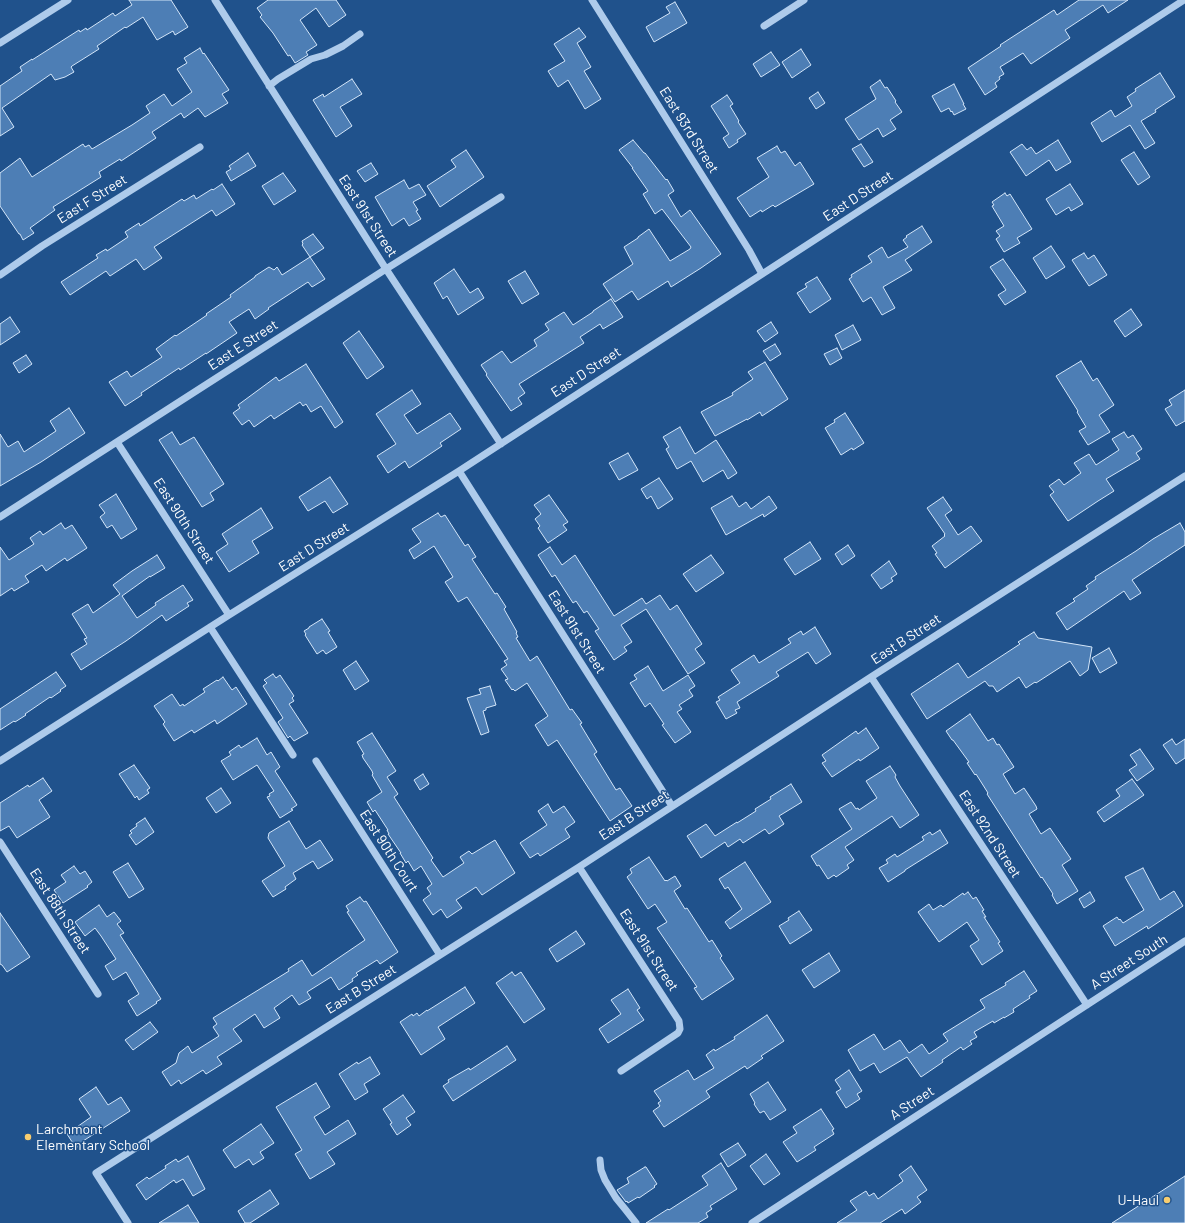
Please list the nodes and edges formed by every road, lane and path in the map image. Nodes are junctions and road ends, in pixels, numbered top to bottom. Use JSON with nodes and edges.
{"nodes":[{"id":1,"x":68,"y":0,"type":"edge"},
{"id":2,"x":214,"y":0,"type":"edge"},
{"id":3,"x":592,"y":0,"type":"edge"},
{"id":4,"x":804,"y":0,"type":"edge"},
{"id":5,"x":1184,"y":0,"type":"edge"},
{"id":6,"x":764,"y":26,"type":"dead end"},
{"id":7,"x":360,"y":34,"type":"dead end"},
{"id":8,"x":0,"y":43,"type":"edge"},
{"id":9,"x":269,"y":86,"type":"junction"},
{"id":10,"x":200,"y":147,"type":"dead end"},
{"id":11,"x":501,"y":197,"type":"dead end"},
{"id":12,"x":386,"y":269,"type":"junction"},
{"id":13,"x":1,"y":273,"type":"edge"},
{"id":14,"x":762,"y":274,"type":"junction"},
{"id":15,"x":117,"y":442,"type":"junction"},
{"id":16,"x":501,"y":444,"type":"junction"},
{"id":17,"x":459,"y":471,"type":"junction"},
{"id":18,"x":1185,"y":476,"type":"edge"},
{"id":19,"x":0,"y":517,"type":"edge"},
{"id":20,"x":229,"y":615,"type":"junction"},
{"id":21,"x":210,"y":627,"type":"junction"},
{"id":22,"x":871,"y":676,"type":"junction"},
{"id":23,"x":293,"y":755,"type":"dead end"},
{"id":24,"x":0,"y":761,"type":"edge"},
{"id":25,"x":316,"y":761,"type":"dead end"},
{"id":26,"x":672,"y":806,"type":"junction"},
{"id":27,"x":0,"y":842,"type":"edge"},
{"id":28,"x":579,"y":867,"type":"junction"},
{"id":29,"x":1185,"y":941,"type":"edge"},
{"id":30,"x":440,"y":955,"type":"junction"},
{"id":31,"x":98,"y":994,"type":"dead end"},
{"id":32,"x":1087,"y":1005,"type":"junction"},
{"id":33,"x":621,"y":1071,"type":"dead end"},
{"id":34,"x":600,"y":1160,"type":"dead end"},
{"id":35,"x":128,"y":1223,"type":"edge"},
{"id":36,"x":636,"y":1223,"type":"edge"},
{"id":37,"x":752,"y":1223,"type":"edge"}],
"edges":[{"from":1,"to":8,"type":"street"},
{"from":2,"to":9,"type":"street","name":"East 91st Street"},
{"from":3,"to":14,"type":"street","name":"East 93rd Street"},
{"from":4,"to":6,"type":"street"},
{"from":5,"to":14,"type":"street","name":"East D Street"},
{"from":7,"to":9,"type":"street"},
{"from":9,"to":12,"type":"street","name":"East 91st Street"},
{"from":10,"to":13,"type":"street","name":"East F Street"},
{"from":11,"to":12,"type":"street","name":"East E Street"},
{"from":12,"to":15,"type":"street","name":"East E Street"},
{"from":12,"to":16,"type":"street","name":"East 91st Street"},
{"from":14,"to":16,"type":"street","name":"East D Street"},
{"from":15,"to":19,"type":"street","name":"East E Street"},
{"from":15,"to":20,"type":"street","name":"East 90th Street"},
{"from":16,"to":17,"type":"street","name":"East D Street"},
{"from":17,"to":20,"type":"street","name":"East D Street"},
{"from":17,"to":26,"type":"street","name":"East 91st Street"},
{"from":18,"to":22,"type":"street","name":"East B Street"},
{"from":20,"to":21,"type":"street","name":"East D Street"},
{"from":21,"to":23,"type":"street"},
{"from":21,"to":24,"type":"street","name":"East D Street"},
{"from":22,"to":26,"type":"street","name":"East B Street"},
{"from":22,"to":32,"type":"street","name":"East 92nd Street"},
{"from":25,"to":30,"type":"street","name":"East 90th Court"},
{"from":26,"to":28,"type":"street","name":"East B Street"},
{"from":27,"to":31,"type":"street","name":"East 88th Street"},
{"from":28,"to":30,"type":"street","name":"East B Street"},
{"from":28,"to":33,"type":"street","name":"East 91st Street"},
{"from":29,"to":32,"type":"street","name":"A Street South"},
{"from":30,"to":35,"type":"street","name":"East B Street"},
{"from":32,"to":37,"type":"street","name":"A Street"},
{"from":34,"to":36,"type":"street"}]}
